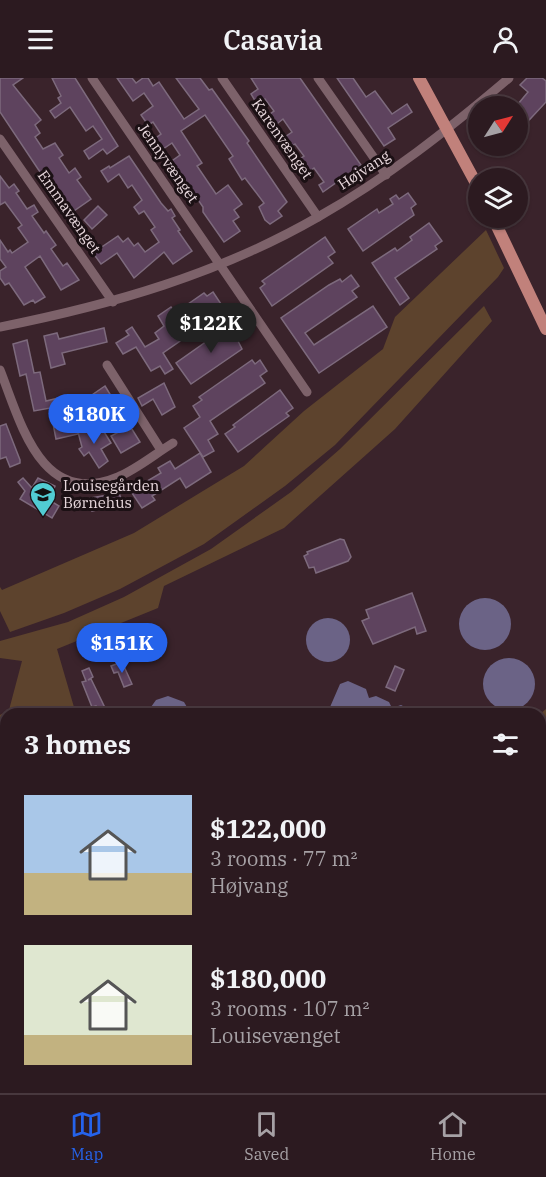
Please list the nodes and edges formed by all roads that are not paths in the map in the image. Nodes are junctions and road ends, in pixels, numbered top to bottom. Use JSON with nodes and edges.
{"nodes":[{"id":1,"x":92,"y":78,"type":"edge"},
{"id":2,"x":222,"y":78,"type":"edge"},
{"id":3,"x":318,"y":78,"type":"edge"},
{"id":4,"x":419,"y":78,"type":"edge"},
{"id":5,"x":509,"y":78,"type":"edge"},
{"id":6,"x":0,"y":139,"type":"edge"},
{"id":7,"x":468,"y":169,"type":"edge"},
{"id":8,"x":386,"y":175,"type":"junction"},
{"id":9,"x":318,"y":217,"type":"junction"},
{"id":10,"x":498,"y":228,"type":"edge"},
{"id":11,"x":220,"y":265,"type":"junction"},
{"id":12,"x":113,"y":302,"type":"junction"},
{"id":13,"x":0,"y":327,"type":"edge"},
{"id":14,"x":546,"y":329,"type":"edge"},
{"id":15,"x":107,"y":365,"type":"dead end"},
{"id":16,"x":0,"y":370,"type":"edge"},
{"id":17,"x":307,"y":392,"type":"dead end"},
{"id":18,"x":173,"y":443,"type":"dead end"},
{"id":19,"x":161,"y":450,"type":"junction"}],
"edges":[{"from":1,"to":11,"type":"street","name":"Jennyvænget"},
{"from":2,"to":9,"type":"street","name":"Karenvænget"},
{"from":3,"to":8,"type":"street"},
{"from":4,"to":7,"type":"main road"},
{"from":5,"to":8,"type":"street","name":"Højvang"},
{"from":6,"to":12,"type":"street","name":"Emmavænget"},
{"from":8,"to":9,"type":"street","name":"Højvang"},
{"from":9,"to":11,"type":"street","name":"Højvang"},
{"from":10,"to":14,"type":"main road"},
{"from":11,"to":12,"type":"street","name":"Højvang"},
{"from":11,"to":17,"type":"street"},
{"from":12,"to":13,"type":"street","name":"Højvang"},
{"from":15,"to":19,"type":"street"},
{"from":16,"to":19,"type":"street"},
{"from":18,"to":19,"type":"street"}]}
